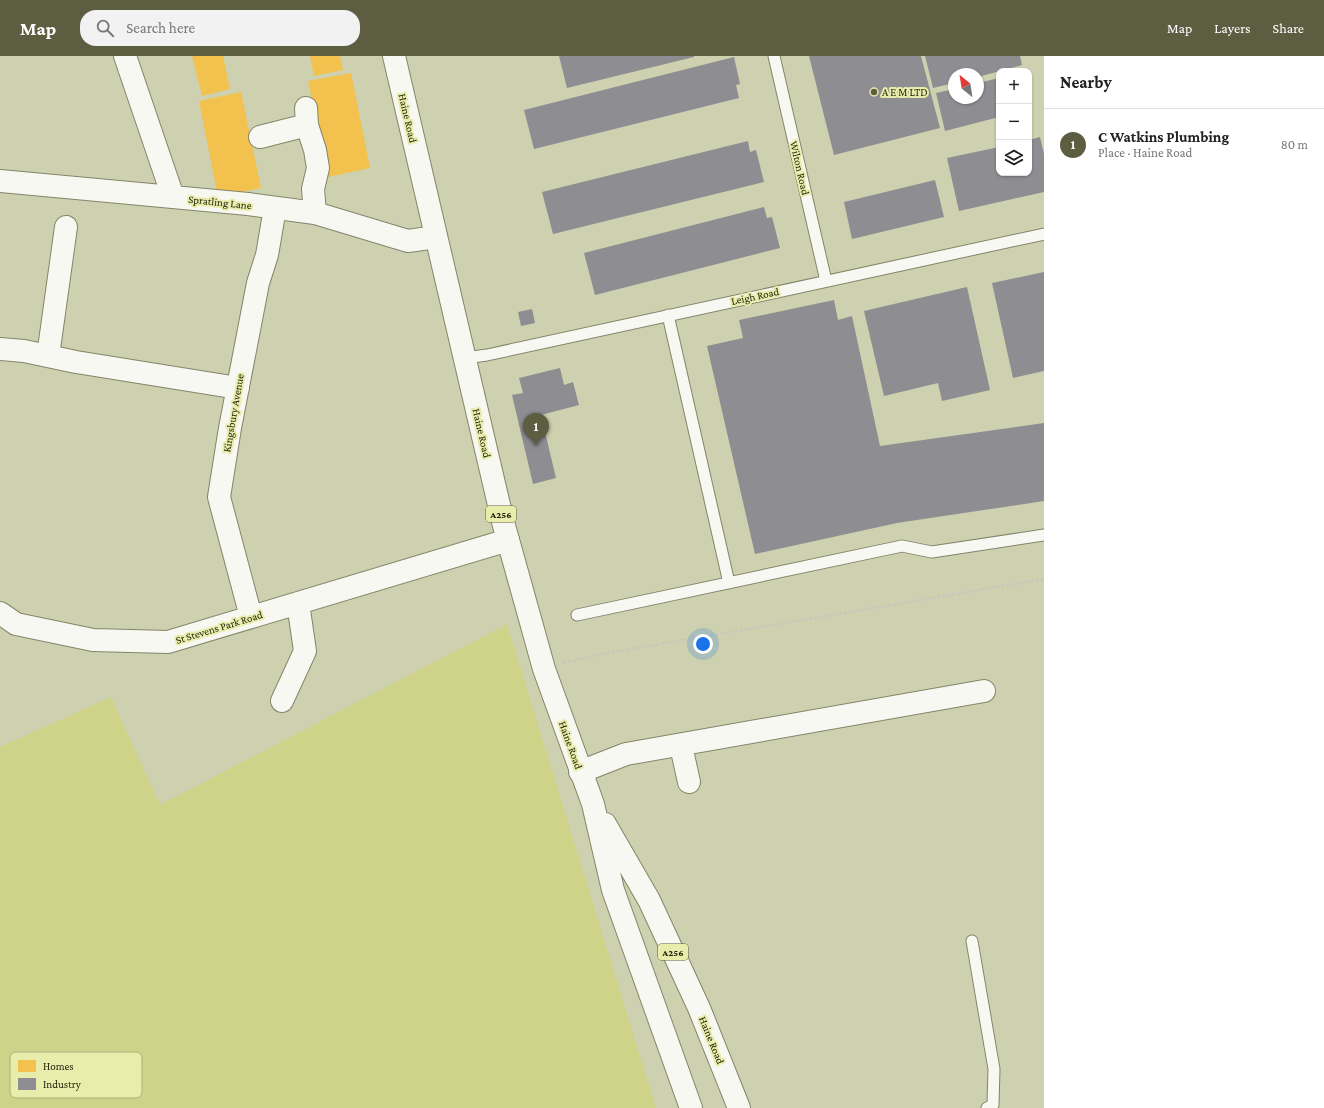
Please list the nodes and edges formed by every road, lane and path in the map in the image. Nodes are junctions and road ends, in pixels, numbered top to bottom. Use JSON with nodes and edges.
{"nodes":[{"id":1,"x":125,"y":56,"type":"edge"},
{"id":2,"x":394,"y":56,"type":"edge"},
{"id":3,"x":774,"y":56,"type":"edge"},
{"id":4,"x":260,"y":137,"type":"dead end"},
{"id":5,"x":0,"y":181,"type":"edge"},
{"id":6,"x":173,"y":197,"type":"junction"},
{"id":7,"x":275,"y":208,"type":"junction"},
{"id":8,"x":315,"y":213,"type":"junction"},
{"id":9,"x":66,"y":227,"type":"dead end"},
{"id":10,"x":1044,"y":234,"type":"edge"},
{"id":11,"x":436,"y":237,"type":"junction"},
{"id":12,"x":826,"y":280,"type":"junction"},
{"id":13,"x":668,"y":315,"type":"junction"},
{"id":14,"x":0,"y":349,"type":"edge"},
{"id":15,"x":48,"y":356,"type":"junction"},
{"id":16,"x":465,"y":358,"type":"junction"},
{"id":17,"x":238,"y":388,"type":"junction"},
{"id":18,"x":1044,"y":535,"type":"edge"},
{"id":19,"x":508,"y":540,"type":"junction"},
{"id":20,"x":1044,"y":579,"type":"edge"},
{"id":21,"x":729,"y":583,"type":"junction"},
{"id":22,"x":298,"y":603,"type":"junction"},
{"id":23,"x":0,"y":613,"type":"edge"},
{"id":24,"x":577,"y":615,"type":"dead end"},
{"id":25,"x":251,"y":617,"type":"junction"},
{"id":26,"x":544,"y":669,"type":"junction"},
{"id":27,"x":984,"y":691,"type":"dead end"},
{"id":28,"x":282,"y":701,"type":"dead end"},
{"id":29,"x":681,"y":746,"type":"junction"},
{"id":30,"x":580,"y":772,"type":"junction"},
{"id":31,"x":689,"y":782,"type":"dead end"},
{"id":32,"x":593,"y":804,"type":"junction"},
{"id":33,"x":972,"y":940,"type":"dead end"},
{"id":34,"x":691,"y":1108,"type":"edge"},
{"id":35,"x":739,"y":1108,"type":"edge"},
{"id":36,"x":987,"y":1108,"type":"edge"}],
"edges":[{"from":1,"to":6,"type":"street"},
{"from":2,"to":11,"type":"street","name":"Haine Road","number":"A256"},
{"from":3,"to":12,"type":"lane","name":"Wilton Road"},
{"from":4,"to":8,"type":"street"},
{"from":5,"to":6,"type":"street","name":"Spratling Lane"},
{"from":6,"to":7,"type":"street","name":"Spratling Lane"},
{"from":7,"to":8,"type":"street","name":"Spratling Lane"},
{"from":7,"to":17,"type":"street","name":"Kingsbury Avenue"},
{"from":8,"to":11,"type":"street","name":"Spratling Lane"},
{"from":9,"to":15,"type":"street"},
{"from":10,"to":12,"type":"lane","name":"Leigh Road"},
{"from":11,"to":16,"type":"street","name":"Haine Road","number":"A256"},
{"from":12,"to":13,"type":"lane","name":"Leigh Road"},
{"from":13,"to":16,"type":"lane","name":"Leigh Road"},
{"from":13,"to":21,"type":"lane"},
{"from":14,"to":15,"type":"street"},
{"from":15,"to":17,"type":"street"},
{"from":16,"to":19,"type":"street","name":"Haine Road","number":"A256"},
{"from":17,"to":25,"type":"street","name":"Kingsbury Avenue"},
{"from":18,"to":21,"type":"lane"},
{"from":19,"to":22,"type":"street","name":"St Stevens Park Road"},
{"from":19,"to":26,"type":"street","name":"Haine Road","number":"A256"},
{"from":20,"to":26,"type":"path"},
{"from":21,"to":24,"type":"lane"},
{"from":22,"to":25,"type":"street","name":"St Stevens Park Road"},
{"from":22,"to":28,"type":"street"},
{"from":23,"to":25,"type":"street","name":"St Stevens Park Road"},
{"from":26,"to":30,"type":"street","name":"Haine Road","number":"A256"},
{"from":27,"to":29,"type":"street"},
{"from":29,"to":30,"type":"street"},
{"from":29,"to":31,"type":"street"},
{"from":30,"to":32,"type":"street","name":"Haine Road","number":"A256"},
{"from":32,"to":34,"type":"street","name":"Haine Road","number":"A256"},
{"from":32,"to":35,"type":"street","name":"Haine Road","number":"A256"},
{"from":33,"to":36,"type":"lane"}]}
